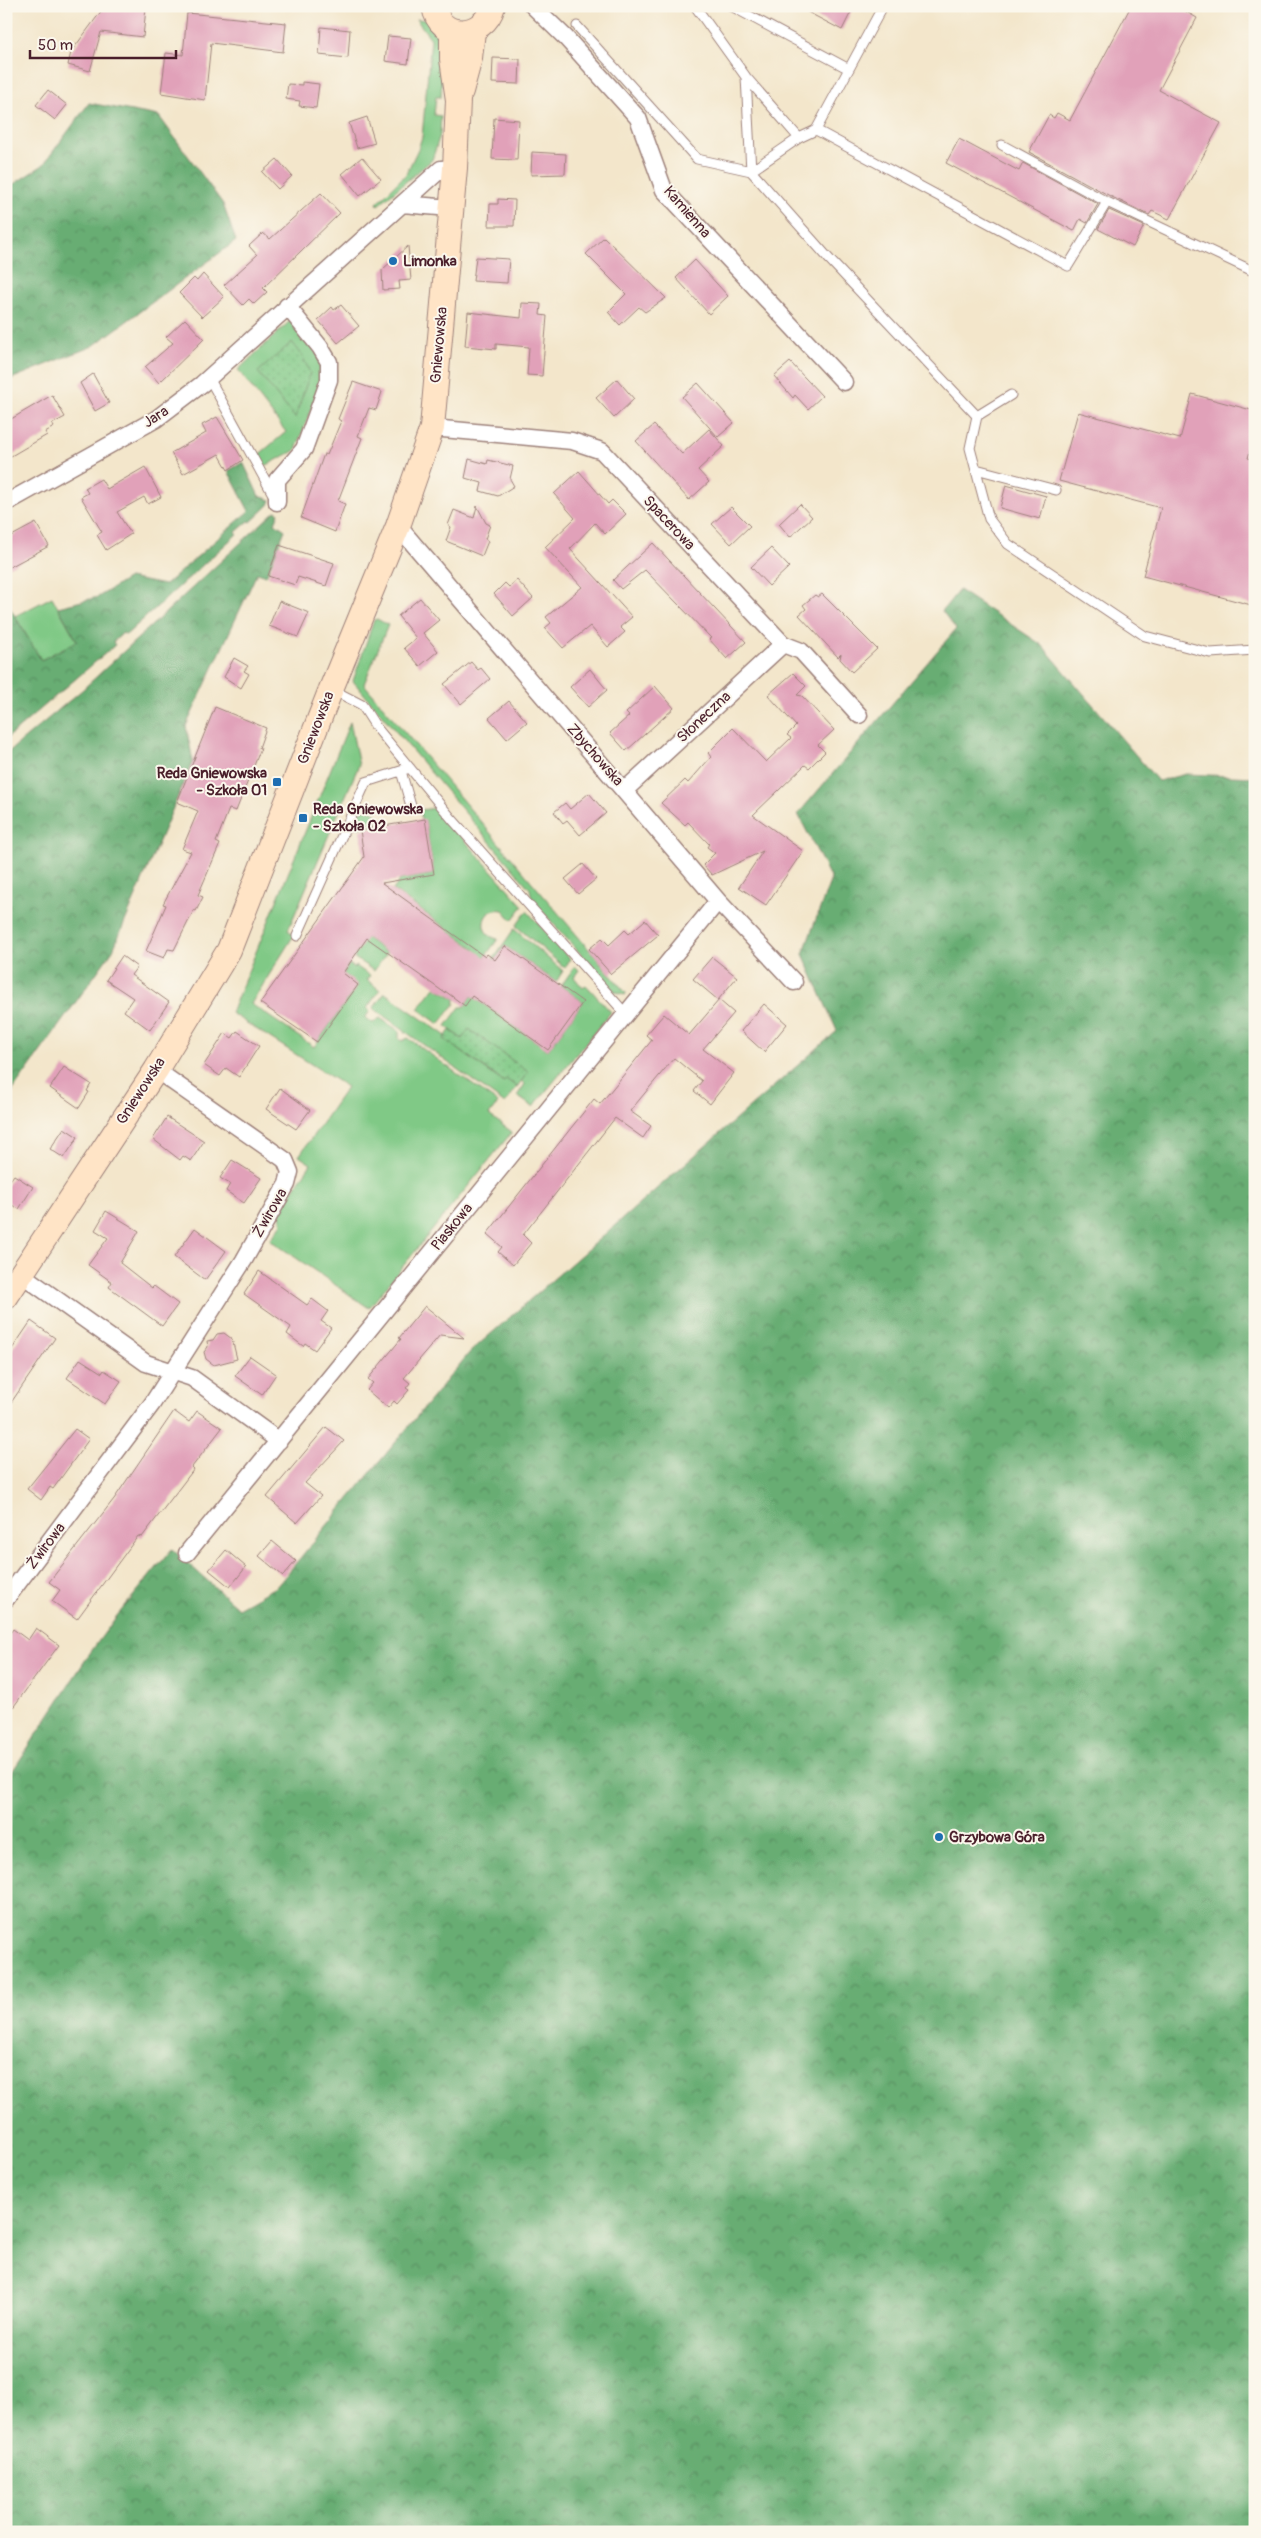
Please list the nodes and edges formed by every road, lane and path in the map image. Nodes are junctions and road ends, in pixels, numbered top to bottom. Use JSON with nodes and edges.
{"nodes":[{"id":1,"x":434,"y":6,"type":"edge"},
{"id":2,"x":493,"y":6,"type":"edge"},
{"id":3,"x":533,"y":6,"type":"edge"},
{"id":4,"x":695,"y":6,"type":"edge"},
{"id":5,"x":731,"y":6,"type":"edge"},
{"id":6,"x":884,"y":6,"type":"edge"},
{"id":7,"x":1252,"y":6,"type":"edge"},
{"id":8,"x":1255,"y":9,"type":"edge"},
{"id":9,"x":577,"y":26,"type":"dead end"},
{"id":10,"x":462,"y":30,"type":"junction"},
{"id":11,"x":849,"y":69,"type":"junction"},
{"id":12,"x":746,"y":77,"type":"junction"},
{"id":13,"x":816,"y":130,"type":"junction"},
{"id":14,"x":799,"y":138,"type":"junction"},
{"id":15,"x":1002,"y":145,"type":"dead end"},
{"id":16,"x":455,"y":168,"type":"junction"},
{"id":17,"x":751,"y":171,"type":"junction"},
{"id":18,"x":1107,"y":202,"type":"junction"},
{"id":19,"x":402,"y":204,"type":"junction"},
{"id":20,"x":451,"y":208,"type":"junction"},
{"id":21,"x":1255,"y":272,"type":"edge"},
{"id":22,"x":288,"y":306,"type":"junction"},
{"id":23,"x":209,"y":378,"type":"junction"},
{"id":24,"x":844,"y":382,"type":"dead end"},
{"id":25,"x":1011,"y":394,"type":"dead end"},
{"id":26,"x":977,"y":416,"type":"junction"},
{"id":27,"x":432,"y":428,"type":"junction"},
{"id":28,"x":976,"y":469,"type":"junction"},
{"id":29,"x":1056,"y":490,"type":"dead end"},
{"id":30,"x":277,"y":502,"type":"joint"},
{"id":31,"x":6,"y":503,"type":"edge"},
{"id":32,"x":398,"y":526,"type":"junction"},
{"id":33,"x":783,"y":644,"type":"junction"},
{"id":34,"x":1255,"y":650,"type":"edge"},
{"id":35,"x":331,"y":689,"type":"junction"},
{"id":36,"x":859,"y":714,"type":"dead end"},
{"id":37,"x":405,"y":770,"type":"junction"},
{"id":38,"x":625,"y":790,"type":"junction"},
{"id":39,"x":411,"y":806,"type":"dead end"},
{"id":40,"x":718,"y":901,"type":"junction"},
{"id":41,"x":297,"y":936,"type":"dead end"},
{"id":42,"x":794,"y":982,"type":"dead end"},
{"id":43,"x":625,"y":1013,"type":"junction"},
{"id":44,"x":156,"y":1070,"type":"junction"},
{"id":45,"x":21,"y":1274,"type":"junction"},
{"id":46,"x":6,"y":1296,"type":"edge"},
{"id":47,"x":171,"y":1371,"type":"junction"},
{"id":48,"x":280,"y":1441,"type":"junction"},
{"id":49,"x":187,"y":1553,"type":"dead end"},
{"id":50,"x":6,"y":1599,"type":"edge"}],
"edges":[{"from":1,"to":10,"type":"street"},
{"from":2,"to":10,"type":"street"},
{"from":3,"to":24,"type":"street","name":"Kamienna"},
{"from":4,"to":12,"type":"lane"},
{"from":5,"to":11,"type":"lane"},
{"from":6,"to":11,"type":"lane"},
{"from":7,"to":8,"type":"lane"},
{"from":9,"to":17,"type":"lane"},
{"from":10,"to":16,"type":"street","name":"Gniewowska"},
{"from":11,"to":13,"type":"lane"},
{"from":12,"to":14,"type":"lane"},
{"from":12,"to":17,"type":"lane"},
{"from":13,"to":14,"type":"lane"},
{"from":13,"to":18,"type":"lane"},
{"from":14,"to":17,"type":"lane"},
{"from":15,"to":18,"type":"lane"},
{"from":16,"to":19,"type":"street","name":"Jara"},
{"from":16,"to":20,"type":"street","name":"Gniewowska"},
{"from":17,"to":26,"type":"lane"},
{"from":18,"to":21,"type":"lane"},
{"from":19,"to":20,"type":"street"},
{"from":19,"to":22,"type":"street","name":"Jara"},
{"from":20,"to":27,"type":"street","name":"Gniewowska"},
{"from":22,"to":23,"type":"street","name":"Jara"},
{"from":22,"to":30,"type":"street"},
{"from":23,"to":30,"type":"lane"},
{"from":23,"to":31,"type":"street","name":"Jara"},
{"from":25,"to":26,"type":"lane"},
{"from":26,"to":28,"type":"lane"},
{"from":27,"to":32,"type":"street","name":"Gniewowska"},
{"from":27,"to":33,"type":"street","name":"Spacerowa"},
{"from":28,"to":29,"type":"lane"},
{"from":28,"to":34,"type":"lane"},
{"from":32,"to":35,"type":"street","name":"Gniewowska"},
{"from":32,"to":38,"type":"street","name":"Zbychowska"},
{"from":33,"to":36,"type":"street","name":"Spacerowa"},
{"from":33,"to":38,"type":"street","name":"Słoneczna"},
{"from":35,"to":37,"type":"lane"},
{"from":35,"to":44,"type":"street","name":"Gniewowska"},
{"from":37,"to":39,"type":"lane"},
{"from":37,"to":41,"type":"lane"},
{"from":37,"to":43,"type":"lane"},
{"from":38,"to":40,"type":"street","name":"Zbychowska"},
{"from":40,"to":42,"type":"street","name":"Zbychowska"},
{"from":40,"to":43,"type":"street","name":"Piaskowa"},
{"from":43,"to":48,"type":"street","name":"Piaskowa"},
{"from":44,"to":45,"type":"street","name":"Gniewowska"},
{"from":44,"to":47,"type":"street","name":"Żwirowa"},
{"from":45,"to":46,"type":"street","name":"Gniewowska"},
{"from":45,"to":47,"type":"street"},
{"from":47,"to":48,"type":"street"},
{"from":47,"to":50,"type":"street","name":"Żwirowa"},
{"from":48,"to":49,"type":"street","name":"Piaskowa"}]}
